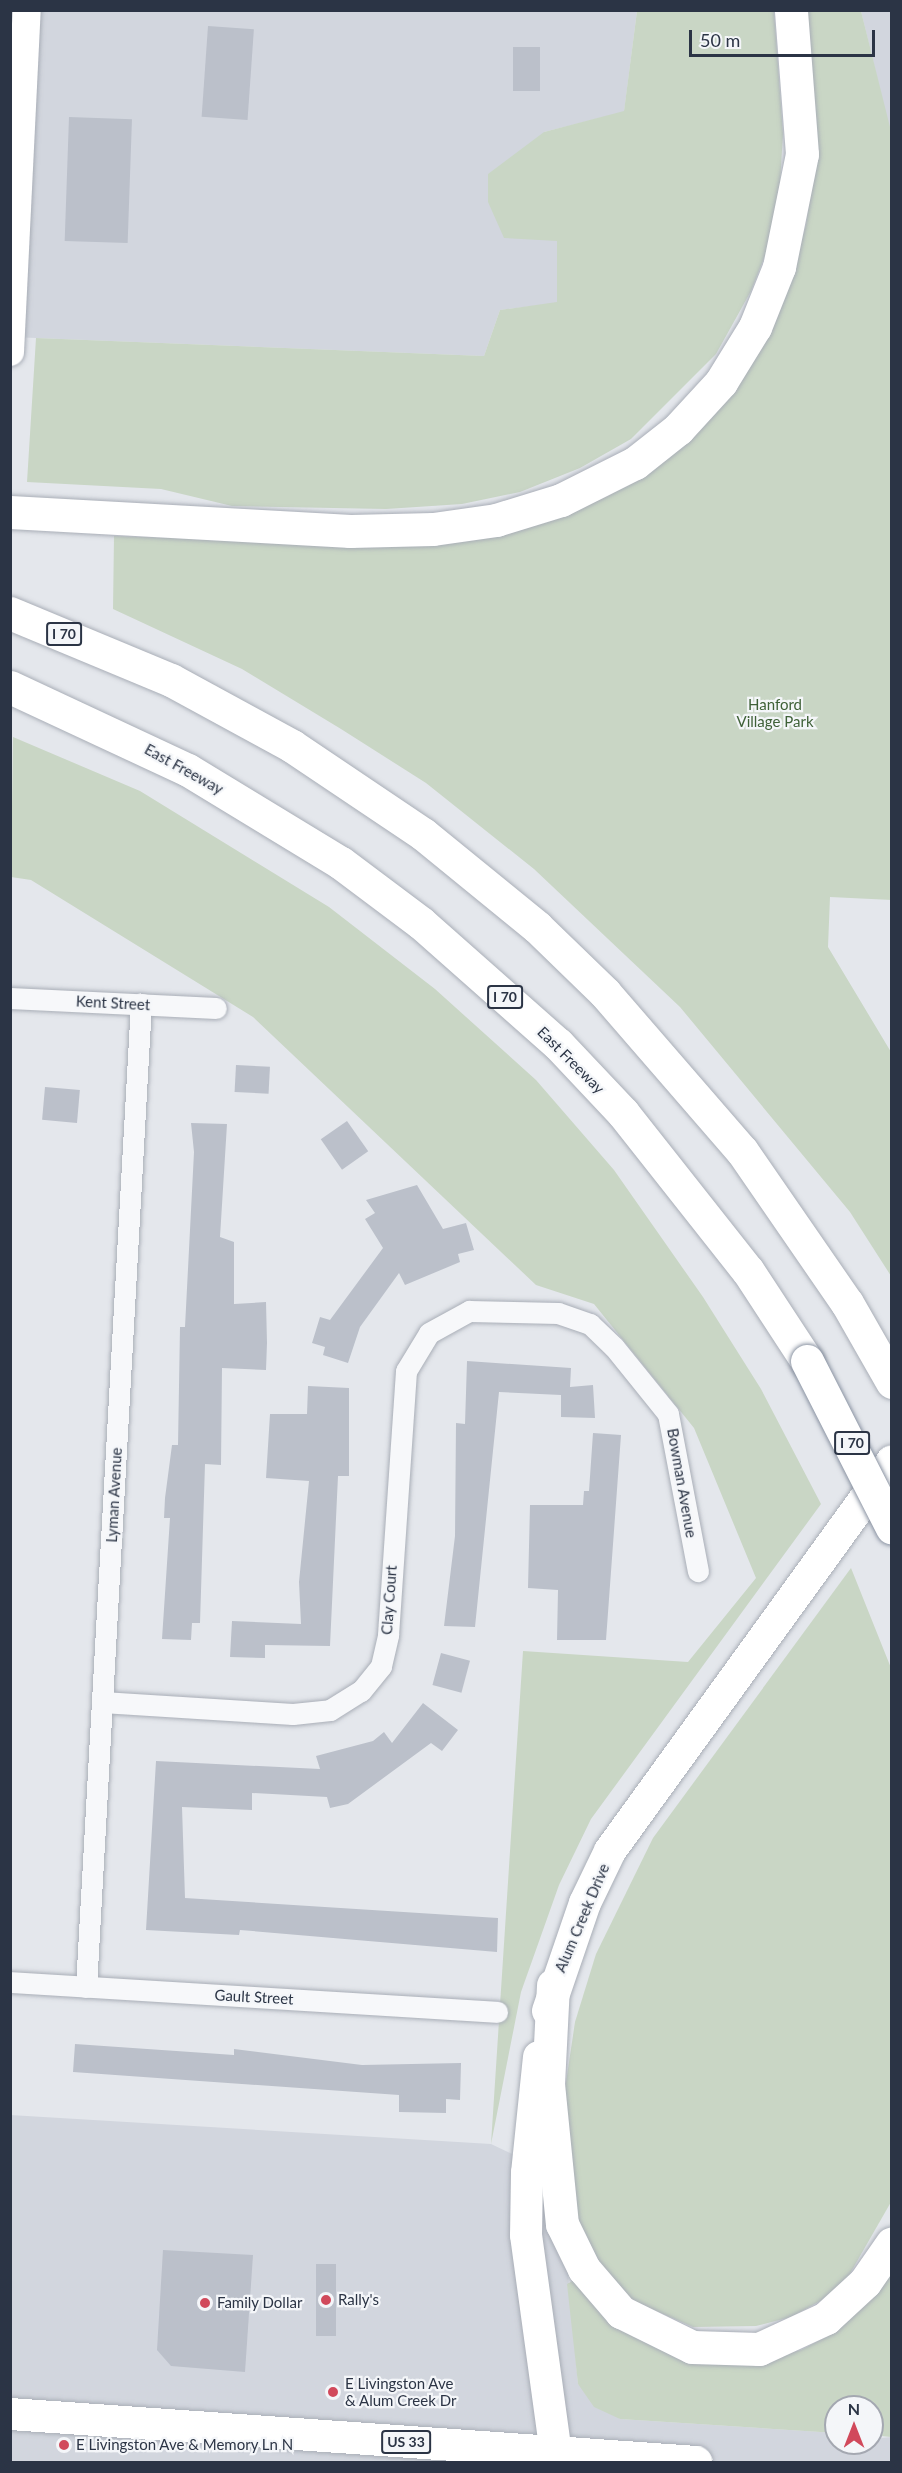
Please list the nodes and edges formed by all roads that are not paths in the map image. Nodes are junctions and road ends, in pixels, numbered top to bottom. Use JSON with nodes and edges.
{"nodes":[{"id":1,"x":27,"y":10,"type":"edge"},
{"id":2,"x":791,"y":10,"type":"edge"},
{"id":3,"x":10,"y":352,"type":"edge"},
{"id":4,"x":10,"y":512,"type":"edge"},
{"id":5,"x":10,"y":613,"type":"edge"},
{"id":6,"x":10,"y":687,"type":"edge"},
{"id":7,"x":10,"y":998,"type":"edge"},
{"id":8,"x":141,"y":1004,"type":"junction"},
{"id":9,"x":216,"y":1008,"type":"dead end"},
{"id":10,"x":512,"y":1309,"type":"joint"},
{"id":11,"x":891,"y":1382,"type":"edge"},
{"id":12,"x":891,"y":1461,"type":"edge"},
{"id":13,"x":891,"y":1528,"type":"edge"},
{"id":14,"x":698,"y":1571,"type":"dead end"},
{"id":15,"x":102,"y":1702,"type":"junction"},
{"id":16,"x":10,"y":1982,"type":"edge"},
{"id":17,"x":553,"y":1985,"type":"junction"},
{"id":18,"x":86,"y":1987,"type":"junction"},
{"id":19,"x":497,"y":2012,"type":"dead end"},
{"id":20,"x":891,"y":2243,"type":"edge"},
{"id":21,"x":10,"y":2414,"type":"edge"},
{"id":22,"x":556,"y":2457,"type":"edge"},
{"id":23,"x":696,"y":2463,"type":"edge"}],
"edges":[{"from":1,"to":3,"type":"street"},
{"from":2,"to":4,"type":"highway"},
{"from":5,"to":11,"type":"highway","number":"I 70"},
{"from":6,"to":13,"type":"highway","name":"East Freeway","number":"I 70","bridge":true},
{"from":7,"to":8,"type":"street","name":"Kent Street"},
{"from":8,"to":9,"type":"street","name":"Kent Street"},
{"from":8,"to":15,"type":"street","name":"Lyman Avenue"},
{"from":10,"to":14,"type":"street","name":"Bowman Avenue"},
{"from":10,"to":15,"type":"street","name":"Clay Court"},
{"from":12,"to":17,"type":"main road","name":"Alum Creek Drive"},
{"from":15,"to":18,"type":"street","name":"Lyman Avenue"},
{"from":16,"to":18,"type":"street","name":"Gault Street"},
{"from":17,"to":20,"type":"highway"},
{"from":17,"to":22,"type":"main road","name":"Alum Creek Drive"},
{"from":18,"to":19,"type":"street","name":"Gault Street"},
{"from":21,"to":22,"type":"main road","number":"US 33"},
{"from":22,"to":23,"type":"main road","number":"US 33"}]}
